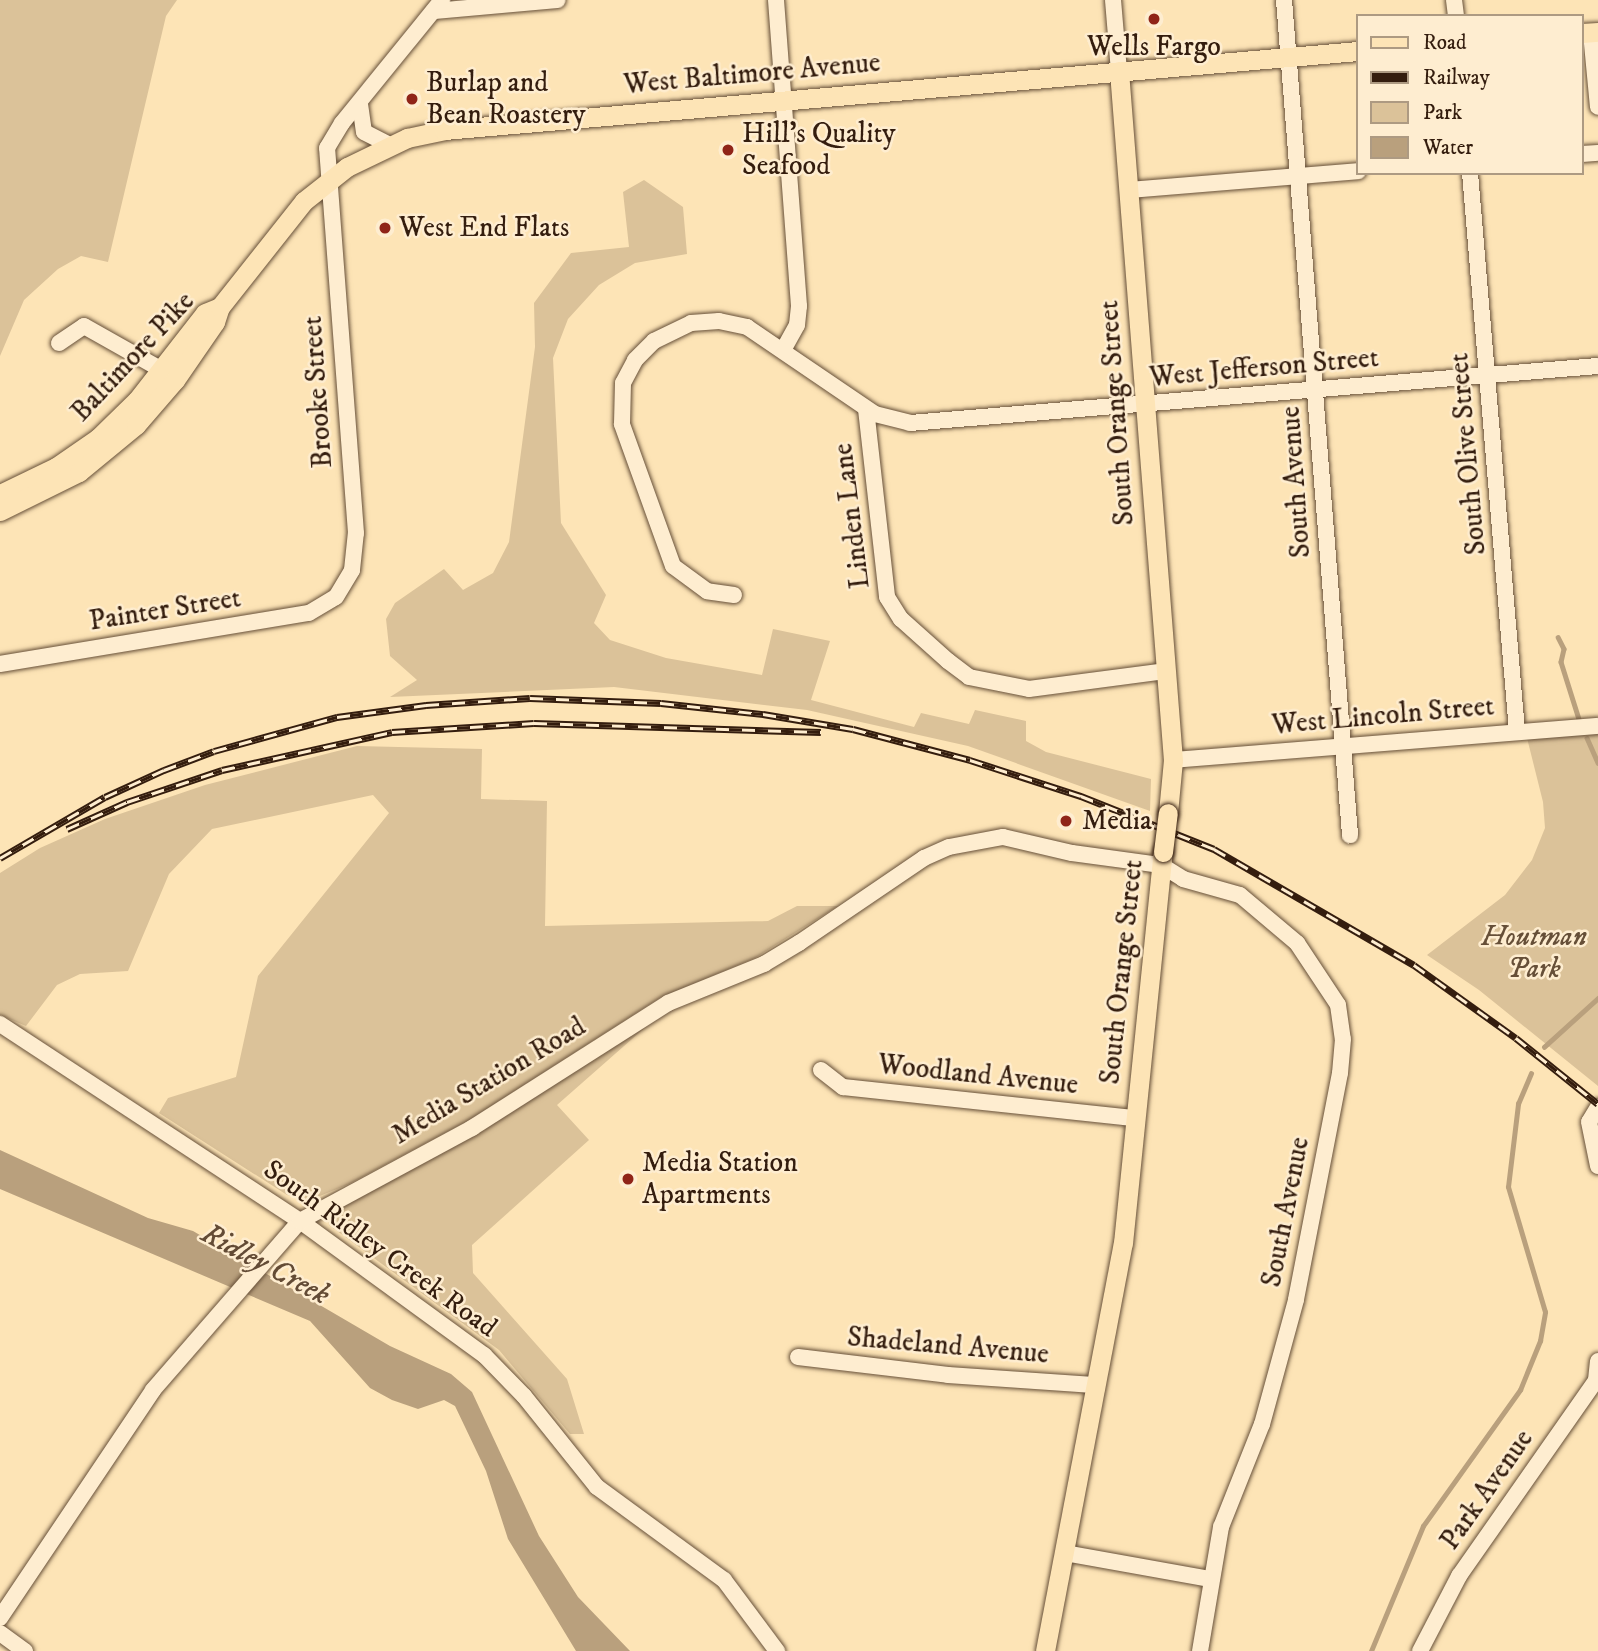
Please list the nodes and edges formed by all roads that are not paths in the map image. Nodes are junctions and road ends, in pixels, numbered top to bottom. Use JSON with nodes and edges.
{"nodes":[{"id":1,"x":558,"y":0,"type":"edge"},
{"id":2,"x":776,"y":0,"type":"edge"},
{"id":3,"x":1113,"y":0,"type":"edge"},
{"id":4,"x":1284,"y":0,"type":"edge"},
{"id":5,"x":438,"y":5,"type":"edge"},
{"id":6,"x":1590,"y":33,"type":"edge"},
{"id":7,"x":1356,"y":51,"type":"edge"},
{"id":8,"x":1289,"y":57,"type":"junction"},
{"id":9,"x":1119,"y":71,"type":"junction"},
{"id":10,"x":784,"y":100,"type":"junction"},
{"id":11,"x":360,"y":104,"type":"junction"},
{"id":12,"x":1598,"y":107,"type":"edge"},
{"id":13,"x":389,"y":145,"type":"junction"},
{"id":14,"x":1356,"y":171,"type":"edge"},
{"id":15,"x":1298,"y":175,"type":"junction"},
{"id":16,"x":1470,"y":175,"type":"edge"},
{"id":17,"x":328,"y":179,"type":"junction"},
{"id":18,"x":1128,"y":190,"type":"junction"},
{"id":19,"x":220,"y":307,"type":"junction"},
{"id":20,"x":59,"y":343,"type":"dead end"},
{"id":21,"x":783,"y":350,"type":"junction"},
{"id":22,"x":1598,"y":366,"type":"edge"},
{"id":23,"x":162,"y":370,"type":"junction"},
{"id":24,"x":1487,"y":375,"type":"junction"},
{"id":25,"x":1315,"y":390,"type":"junction"},
{"id":26,"x":1145,"y":404,"type":"junction"},
{"id":27,"x":866,"y":409,"type":"junction"},
{"id":28,"x":0,"y":494,"type":"edge"},
{"id":29,"x":0,"y":511,"type":"edge"},
{"id":30,"x":734,"y":595,"type":"dead end"},
{"id":31,"x":336,"y":597,"type":"joint"},
{"id":32,"x":0,"y":664,"type":"edge"},
{"id":33,"x":1166,"y":671,"type":"junction"},
{"id":34,"x":1598,"y":726,"type":"edge"},
{"id":35,"x":1517,"y":731,"type":"junction"},
{"id":36,"x":1342,"y":746,"type":"junction"},
{"id":37,"x":1173,"y":760,"type":"junction"},
{"id":38,"x":1350,"y":835,"type":"dead end"},
{"id":39,"x":1162,"y":859,"type":"junction"},
{"id":40,"x":0,"y":1024,"type":"edge"},
{"id":41,"x":821,"y":1070,"type":"dead end"},
{"id":42,"x":1598,"y":1107,"type":"edge"},
{"id":43,"x":1135,"y":1118,"type":"junction"},
{"id":44,"x":1598,"y":1166,"type":"edge"},
{"id":45,"x":300,"y":1221,"type":"junction"},
{"id":46,"x":798,"y":1357,"type":"dead end"},
{"id":47,"x":1598,"y":1361,"type":"edge"},
{"id":48,"x":1597,"y":1381,"type":"edge"},
{"id":49,"x":1094,"y":1385,"type":"junction"},
{"id":50,"x":1065,"y":1553,"type":"junction"},
{"id":51,"x":1210,"y":1579,"type":"junction"},
{"id":52,"x":0,"y":1618,"type":"edge"},
{"id":53,"x":0,"y":1633,"type":"edge"},
{"id":54,"x":25,"y":1651,"type":"edge"},
{"id":55,"x":777,"y":1651,"type":"edge"},
{"id":56,"x":1045,"y":1651,"type":"edge"},
{"id":57,"x":1200,"y":1651,"type":"edge"},
{"id":58,"x":1420,"y":1651,"type":"edge"}],
"edges":[{"from":1,"to":5,"type":"street"},
{"from":2,"to":10,"type":"street"},
{"from":3,"to":9,"type":"street","name":"South Orange Street"},
{"from":4,"to":8,"type":"street","name":"South Avenue"},
{"from":5,"to":11,"type":"street","name":"Brooke Street"},
{"from":6,"to":12,"type":"street"},
{"from":7,"to":8,"type":"main road","name":"West Baltimore Avenue"},
{"from":8,"to":9,"type":"main road","name":"West Baltimore Avenue"},
{"from":8,"to":15,"type":"street","name":"South Avenue"},
{"from":9,"to":10,"type":"main road","name":"West Baltimore Avenue"},
{"from":9,"to":18,"type":"main road","name":"South Orange Street"},
{"from":10,"to":13,"type":"main road","name":"West Baltimore Avenue"},
{"from":10,"to":21,"type":"street"},
{"from":11,"to":13,"type":"street"},
{"from":11,"to":17,"type":"street","name":"Brooke Street"},
{"from":13,"to":17,"type":"main road","name":"West Baltimore Avenue"},
{"from":14,"to":15,"type":"street"},
{"from":15,"to":18,"type":"street"},
{"from":15,"to":25,"type":"street","name":"South Avenue"},
{"from":16,"to":24,"type":"street","name":"South Olive Street"},
{"from":17,"to":19,"type":"main road","name":"West Baltimore Avenue"},
{"from":17,"to":31,"type":"street","name":"Brooke Street"},
{"from":18,"to":26,"type":"main road","name":"South Orange Street"},
{"from":19,"to":23,"type":"main road","name":"Baltimore Pike"},
{"from":19,"to":29,"type":"main road","name":"Baltimore Pike"},
{"from":20,"to":23,"type":"street"},
{"from":21,"to":27,"type":"street","name":"West Jefferson Street"},
{"from":21,"to":30,"type":"street","name":"West Jefferson Street"},
{"from":22,"to":24,"type":"street","name":"West Jefferson Street"},
{"from":23,"to":28,"type":"main road","name":"Baltimore Pike"},
{"from":24,"to":25,"type":"street","name":"West Jefferson Street"},
{"from":24,"to":35,"type":"street","name":"South Olive Street"},
{"from":25,"to":26,"type":"street","name":"West Jefferson Street"},
{"from":25,"to":36,"type":"street","name":"South Avenue"},
{"from":26,"to":27,"type":"street","name":"West Jefferson Street"},
{"from":26,"to":33,"type":"main road","name":"South Orange Street"},
{"from":27,"to":33,"type":"street","name":"Linden Lane"},
{"from":31,"to":32,"type":"street","name":"Painter Street"},
{"from":33,"to":37,"type":"main road","name":"South Orange Street"},
{"from":34,"to":35,"type":"street","name":"West Lincoln Street"},
{"from":35,"to":36,"type":"street","name":"West Lincoln Street"},
{"from":36,"to":37,"type":"street","name":"West Lincoln Street"},
{"from":36,"to":38,"type":"street","name":"South Avenue"},
{"from":37,"to":39,"type":"main road","name":"South Orange Street","bridge":true},
{"from":39,"to":43,"type":"main road","name":"South Orange Street"},
{"from":39,"to":45,"type":"street","name":"Media Station Road"},
{"from":39,"to":51,"type":"street","name":"South Avenue"},
{"from":40,"to":45,"type":"street","name":"South Ridley Creek Road"},
{"from":41,"to":43,"type":"street","name":"Woodland Avenue"},
{"from":42,"to":44,"type":"street"},
{"from":43,"to":49,"type":"main road","name":"South Orange Street"},
{"from":45,"to":52,"type":"street","name":"Media Station Road"},
{"from":45,"to":55,"type":"street","name":"South Ridley Creek Road"},
{"from":46,"to":49,"type":"street","name":"Shadeland Avenue"},
{"from":47,"to":48,"type":"street","name":"Park Avenue"},
{"from":48,"to":58,"type":"street","name":"Park Avenue"},
{"from":49,"to":50,"type":"main road","name":"South Orange Street"},
{"from":50,"to":51,"type":"street"},
{"from":50,"to":56,"type":"main road","name":"South Orange Street"},
{"from":51,"to":57,"type":"street","name":"South Avenue"},
{"from":53,"to":54,"type":"street"}]}
